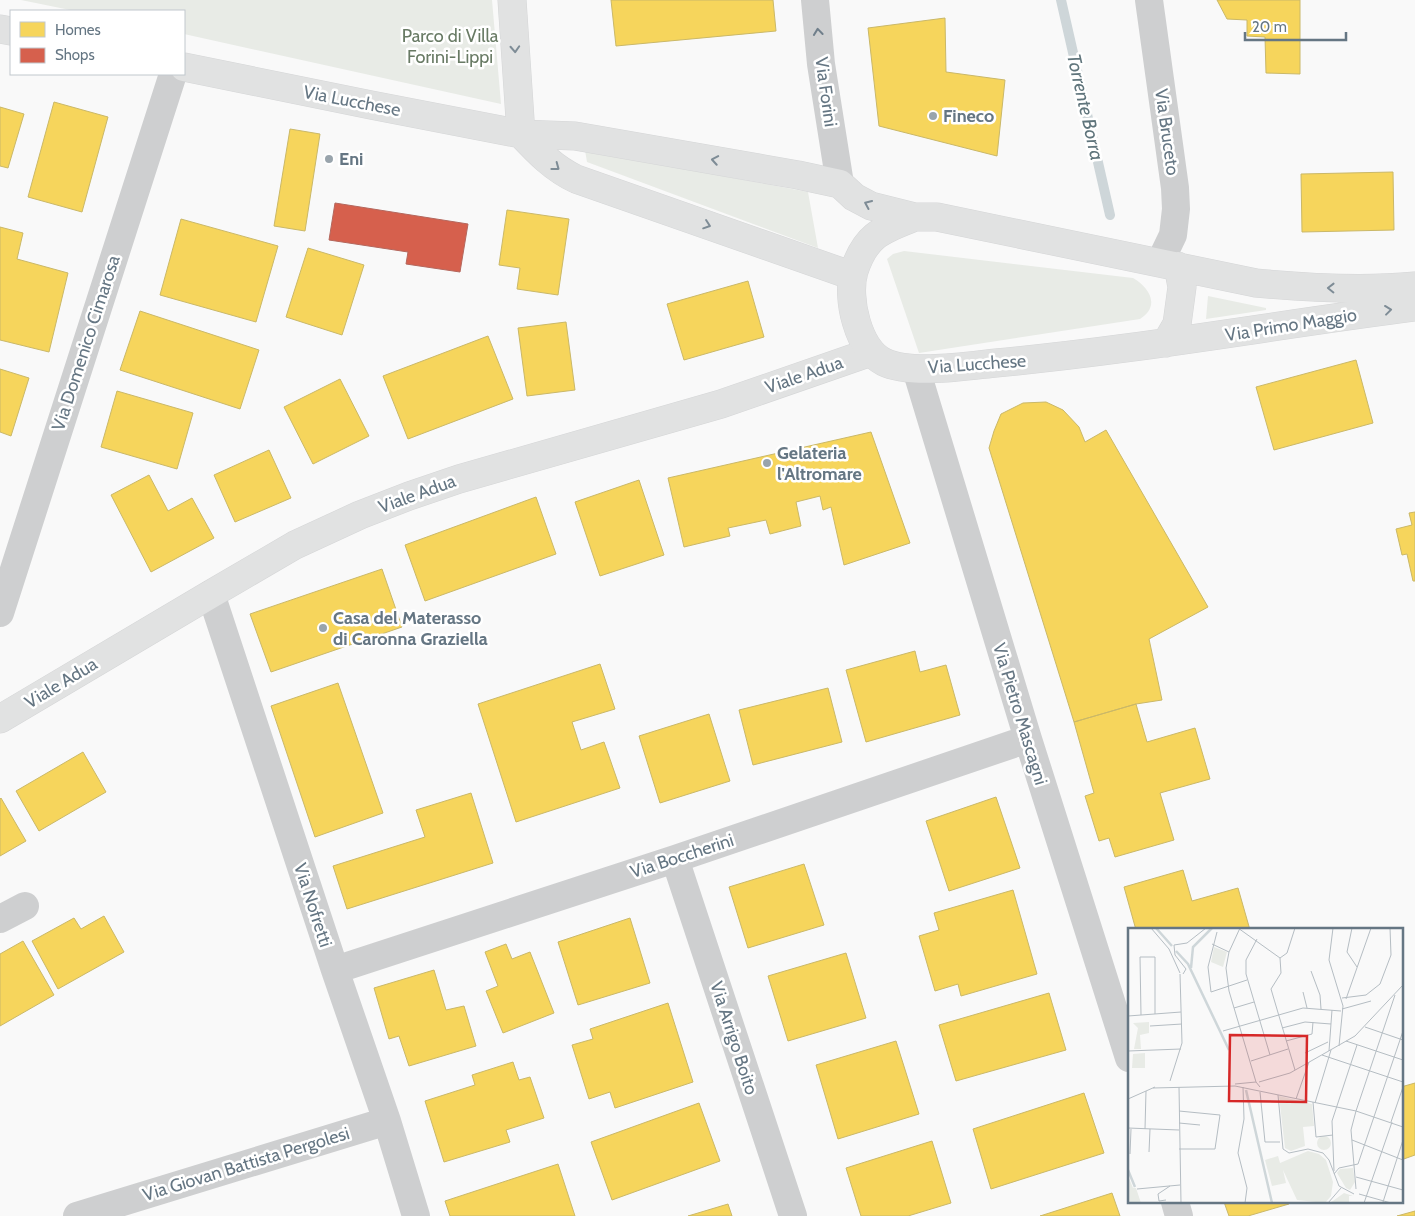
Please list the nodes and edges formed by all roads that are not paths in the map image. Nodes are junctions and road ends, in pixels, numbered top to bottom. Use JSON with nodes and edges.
{"nodes":[{"id":1,"x":512,"y":0,"type":"edge"},
{"id":2,"x":814,"y":0,"type":"edge"},
{"id":3,"x":1149,"y":0,"type":"edge"},
{"id":4,"x":185,"y":67,"type":"edge"},
{"id":5,"x":173,"y":75,"type":"edge"},
{"id":6,"x":521,"y":134,"type":"junction"},
{"id":7,"x":840,"y":184,"type":"junction"},
{"id":8,"x":915,"y":217,"type":"junction"},
{"id":9,"x":1169,"y":264,"type":"junction"},
{"id":10,"x":853,"y":276,"type":"junction"},
{"id":11,"x":1415,"y":286,"type":"edge"},
{"id":12,"x":1415,"y":307,"type":"edge"},
{"id":13,"x":1166,"y":343,"type":"junction"},
{"id":14,"x":871,"y":352,"type":"junction"},
{"id":15,"x":916,"y":369,"type":"junction"},
{"id":16,"x":211,"y":594,"type":"junction"},
{"id":17,"x":0,"y":613,"type":"edge"},
{"id":18,"x":0,"y":719,"type":"edge"},
{"id":19,"x":1028,"y":739,"type":"junction"},
{"id":20,"x":675,"y":859,"type":"junction"},
{"id":21,"x":25,"y":906,"type":"dead end"},
{"id":22,"x":0,"y":919,"type":"edge"},
{"id":23,"x":335,"y":970,"type":"junction"},
{"id":24,"x":1128,"y":1055,"type":"edge"},
{"id":25,"x":387,"y":1121,"type":"junction"},
{"id":26,"x":77,"y":1216,"type":"edge"},
{"id":27,"x":416,"y":1216,"type":"edge"},
{"id":28,"x":794,"y":1216,"type":"edge"}],
"edges":[{"from":1,"to":6,"type":"main road","one_way":true},
{"from":7,"to":2,"type":"street","name":"Via Forini","one_way":true},
{"from":3,"to":9,"type":"street","name":"Via Bruceto"},
{"from":4,"to":6,"type":"main road","name":"Via Lucchese"},
{"from":5,"to":17,"type":"street","name":"Via Domenico Cimarosa"},
{"from":7,"to":6,"type":"main road","name":"Via Lucchese","one_way":true},
{"from":6,"to":10,"type":"main road","one_way":true},
{"from":8,"to":7,"type":"main road","one_way":true},
{"from":8,"to":9,"type":"main road"},
{"from":8,"to":10,"type":"main road"},
{"from":11,"to":9,"type":"main road","name":"Via Primo Maggio","one_way":true},
{"from":9,"to":13,"type":"main road"},
{"from":10,"to":14,"type":"main road"},
{"from":13,"to":12,"type":"main road","name":"Via Primo Maggio","one_way":true},
{"from":13,"to":15,"type":"main road","name":"Via Lucchese"},
{"from":14,"to":15,"type":"main road","name":"Via Lucchese"},
{"from":14,"to":16,"type":"main road","name":"Viale Adua"},
{"from":15,"to":19,"type":"street","name":"Via Pietro Mascagni"},
{"from":16,"to":18,"type":"main road","name":"Viale Adua"},
{"from":16,"to":23,"type":"street","name":"Via Nofretti"},
{"from":19,"to":20,"type":"street","name":"Via Boccherini"},
{"from":19,"to":24,"type":"street","name":"Via Pietro Mascagni"},
{"from":20,"to":23,"type":"street","name":"Via Boccherini"},
{"from":20,"to":28,"type":"street","name":"Via Arrigo Boito"},
{"from":21,"to":22,"type":"street"},
{"from":23,"to":25,"type":"street","name":"Via Nofretti"},
{"from":25,"to":26,"type":"street","name":"Via Giovan Battista Pergolesi"},
{"from":25,"to":27,"type":"street","name":"Via Nofretti"}]}
